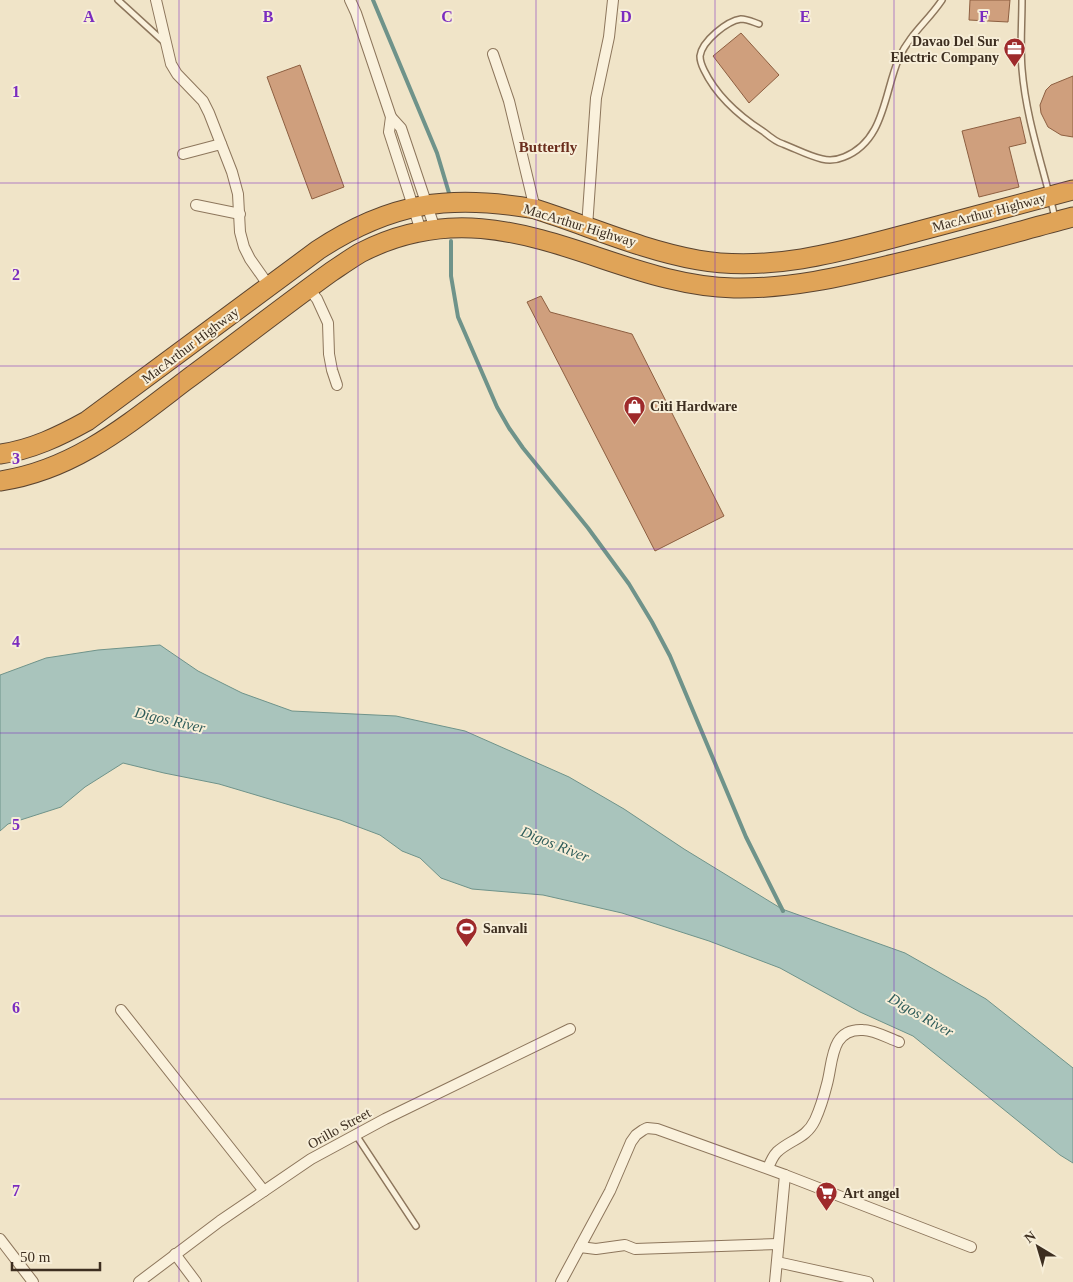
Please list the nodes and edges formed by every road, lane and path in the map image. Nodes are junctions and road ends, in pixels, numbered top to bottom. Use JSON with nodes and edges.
{"nodes":[{"id":1,"x":118,"y":0,"type":"edge"},
{"id":2,"x":156,"y":0,"type":"edge"},
{"id":3,"x":350,"y":0,"type":"edge"},
{"id":4,"x":613,"y":0,"type":"edge"},
{"id":5,"x":942,"y":0,"type":"edge"},
{"id":6,"x":1022,"y":0,"type":"edge"},
{"id":7,"x":759,"y":24,"type":"dead end"},
{"id":8,"x":168,"y":46,"type":"junction"},
{"id":9,"x":493,"y":54,"type":"dead end"},
{"id":10,"x":221,"y":144,"type":"junction"},
{"id":11,"x":183,"y":154,"type":"dead end"},
{"id":12,"x":1073,"y":190,"type":"edge"},
{"id":13,"x":1050,"y":196,"type":"junction"},
{"id":14,"x":196,"y":205,"type":"dead end"},
{"id":15,"x":419,"y":206,"type":"junction"},
{"id":16,"x":535,"y":209,"type":"junction"},
{"id":17,"x":240,"y":214,"type":"junction"},
{"id":18,"x":1064,"y":219,"type":"edge"},
{"id":19,"x":587,"y":227,"type":"junction"},
{"id":20,"x":428,"y":230,"type":"junction"},
{"id":21,"x":269,"y":286,"type":"junction"},
{"id":22,"x":308,"y":288,"type":"junction"},
{"id":23,"x":337,"y":385,"type":"dead end"},
{"id":24,"x":0,"y":454,"type":"edge"},
{"id":25,"x":0,"y":481,"type":"edge"},
{"id":26,"x":121,"y":1010,"type":"dead end"},
{"id":27,"x":570,"y":1029,"type":"dead end"},
{"id":28,"x":899,"y":1042,"type":"dead end"},
{"id":29,"x":356,"y":1134,"type":"junction"},
{"id":30,"x":768,"y":1168,"type":"junction"},
{"id":31,"x":785,"y":1175,"type":"junction"},
{"id":32,"x":264,"y":1191,"type":"junction"},
{"id":33,"x":416,"y":1226,"type":"dead end"},
{"id":34,"x":0,"y":1239,"type":"edge"},
{"id":35,"x":778,"y":1244,"type":"junction"},
{"id":36,"x":580,"y":1247,"type":"junction"},
{"id":37,"x":971,"y":1247,"type":"dead end"},
{"id":38,"x":176,"y":1254,"type":"junction"},
{"id":39,"x":777,"y":1262,"type":"junction"},
{"id":40,"x":32,"y":1282,"type":"edge"},
{"id":41,"x":139,"y":1282,"type":"edge"},
{"id":42,"x":196,"y":1282,"type":"edge"},
{"id":43,"x":561,"y":1282,"type":"edge"},
{"id":44,"x":775,"y":1282,"type":"edge"},
{"id":45,"x":868,"y":1282,"type":"edge"}],
"edges":[{"from":1,"to":8,"type":"lane"},
{"from":2,"to":8,"type":"street"},
{"from":3,"to":15,"type":"street"},
{"from":4,"to":19,"type":"street"},
{"from":5,"to":7,"type":"lane"},
{"from":6,"to":13,"type":"lane"},
{"from":8,"to":10,"type":"street"},
{"from":9,"to":16,"type":"street"},
{"from":10,"to":11,"type":"street"},
{"from":10,"to":17,"type":"street"},
{"from":12,"to":13,"type":"highway","name":"MacArthur Highway"},
{"from":13,"to":18,"type":"lane"},
{"from":13,"to":19,"type":"highway","name":"MacArthur Highway"},
{"from":14,"to":17,"type":"street"},
{"from":15,"to":16,"type":"highway","name":"MacArthur Highway"},
{"from":15,"to":20,"type":"street"},
{"from":15,"to":21,"type":"highway","name":"MacArthur Highway"},
{"from":16,"to":19,"type":"highway","name":"MacArthur Highway"},
{"from":17,"to":21,"type":"street"},
{"from":18,"to":20,"type":"highway","name":"MacArthur Highway"},
{"from":20,"to":22,"type":"highway","name":"MacArthur Highway"},
{"from":21,"to":24,"type":"highway","name":"MacArthur Highway"},
{"from":22,"to":23,"type":"street"},
{"from":22,"to":25,"type":"highway","name":"MacArthur Highway"},
{"from":26,"to":32,"type":"street"},
{"from":27,"to":29,"type":"street","name":"Orillo Street"},
{"from":28,"to":30,"type":"street"},
{"from":29,"to":32,"type":"street","name":"Orillo Street"},
{"from":29,"to":33,"type":"lane"},
{"from":30,"to":31,"type":"street"},
{"from":30,"to":36,"type":"street"},
{"from":31,"to":35,"type":"street"},
{"from":31,"to":37,"type":"street"},
{"from":32,"to":38,"type":"street","name":"Orillo Street"},
{"from":34,"to":40,"type":"street"},
{"from":35,"to":36,"type":"street"},
{"from":35,"to":39,"type":"street"},
{"from":36,"to":43,"type":"street"},
{"from":38,"to":41,"type":"street","name":"Orillo Street"},
{"from":38,"to":42,"type":"street"},
{"from":39,"to":44,"type":"street"},
{"from":39,"to":45,"type":"street"}]}
